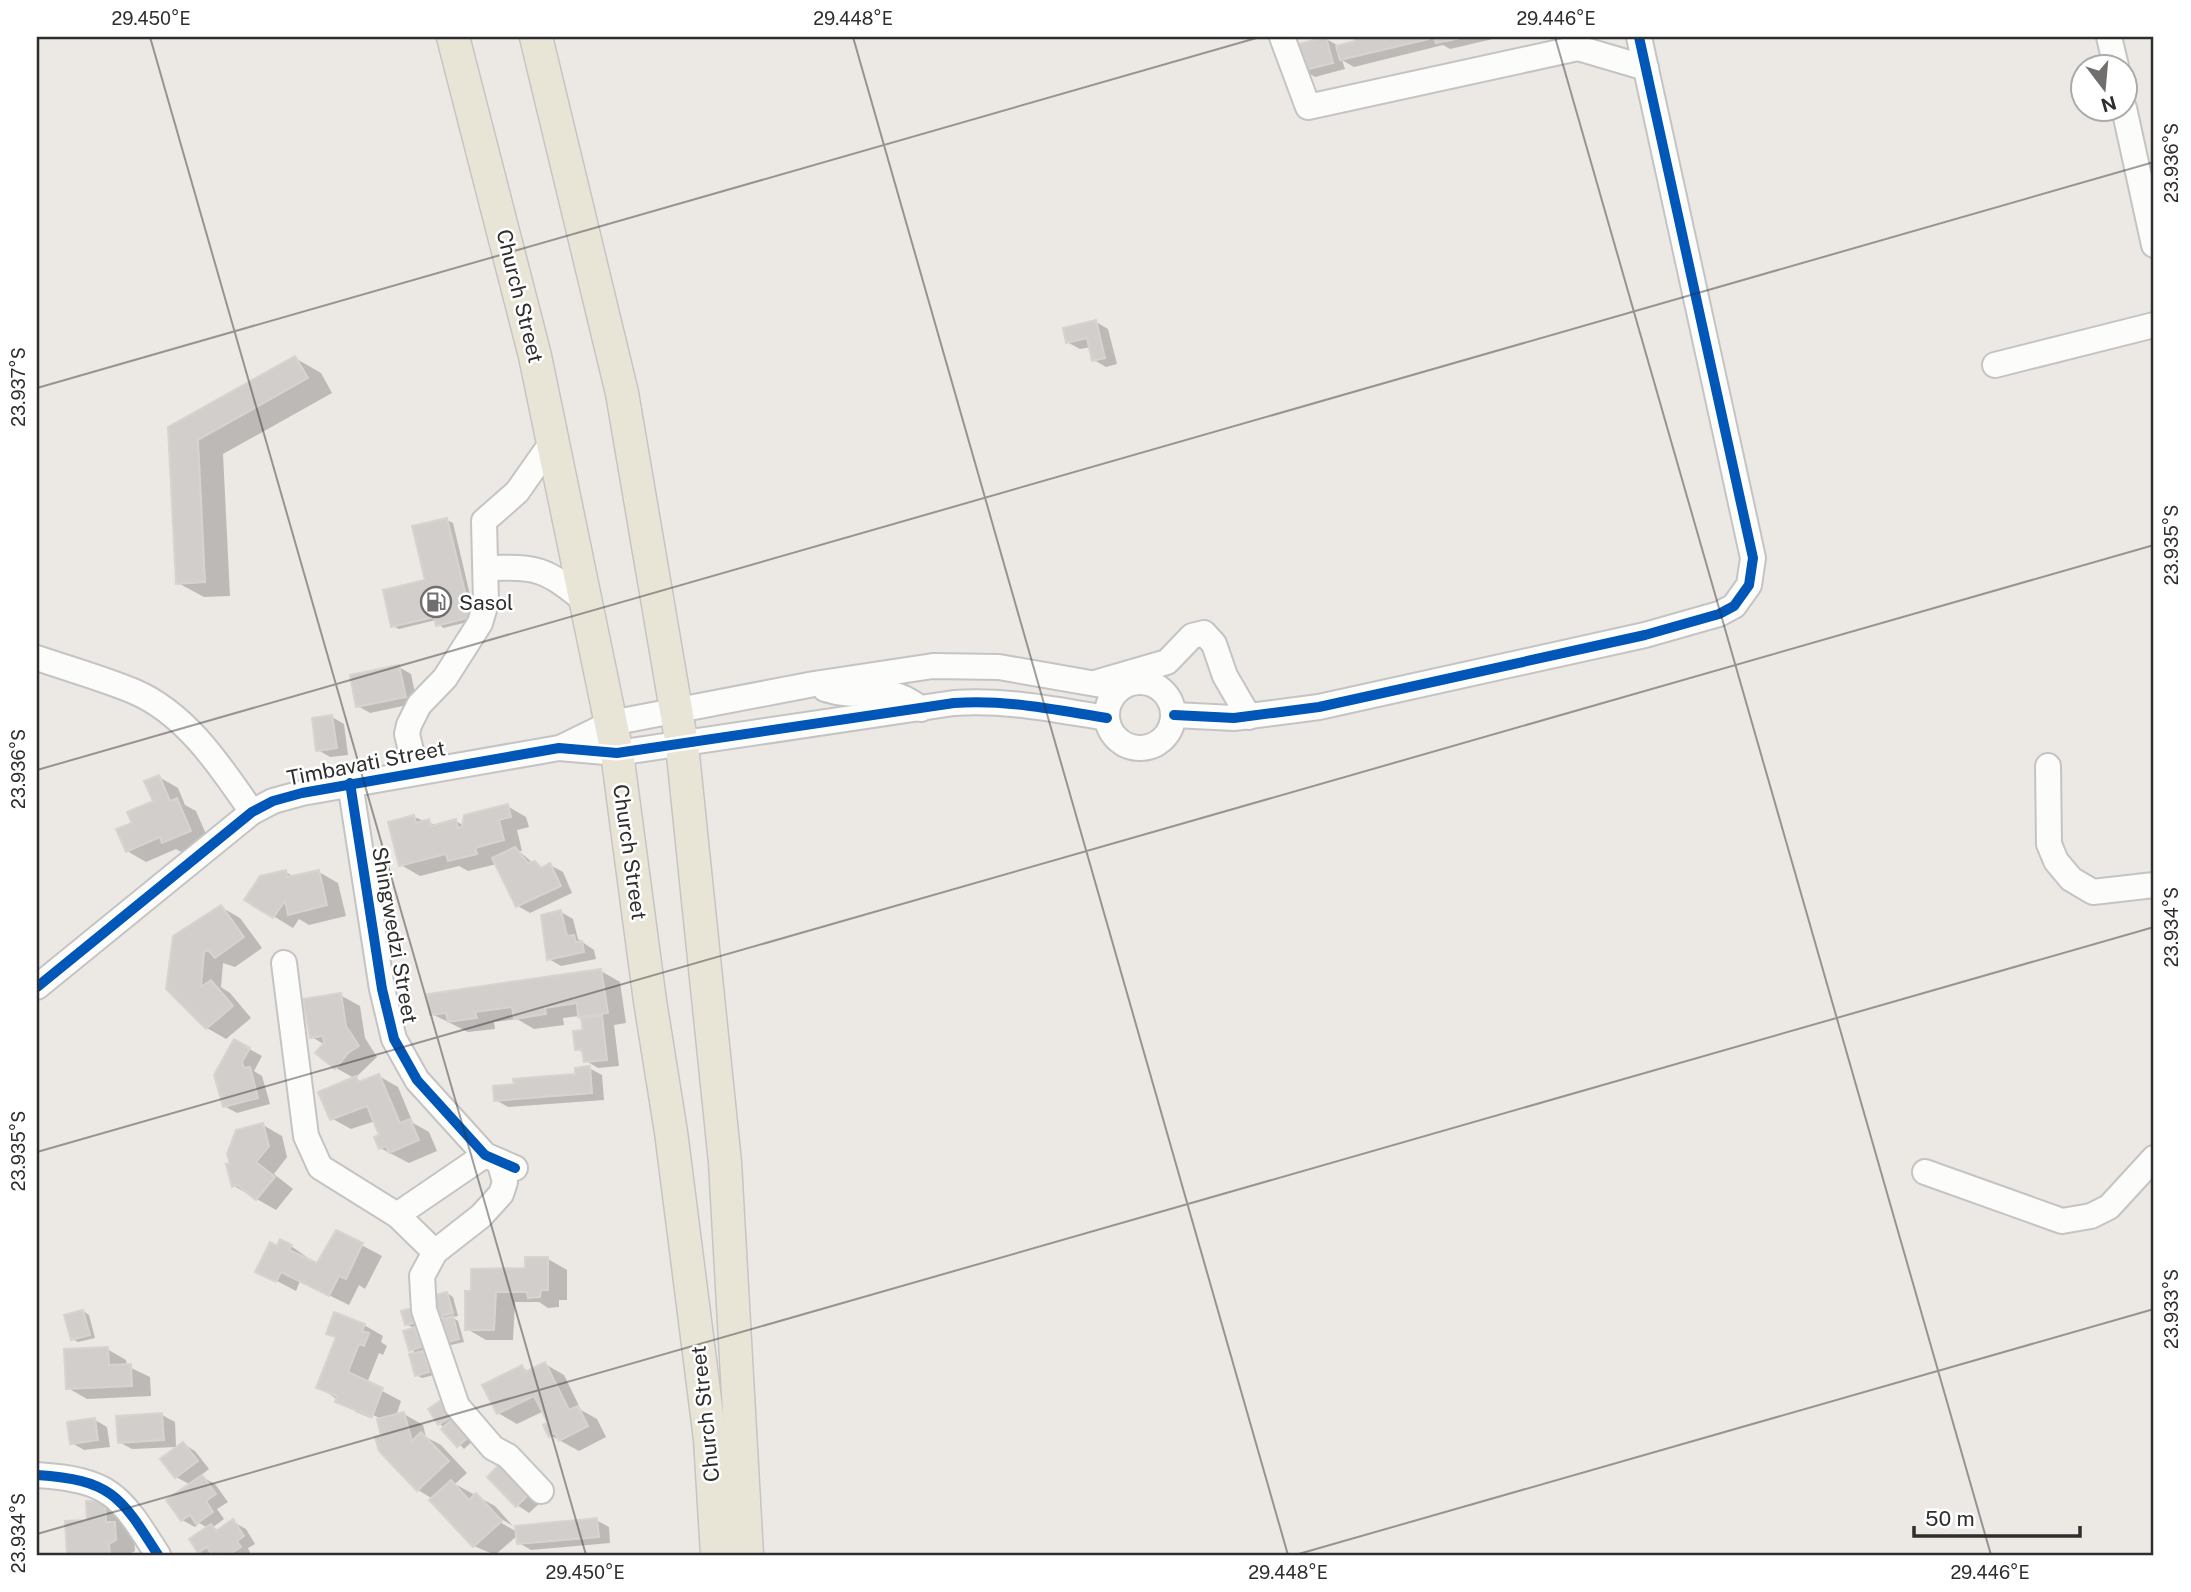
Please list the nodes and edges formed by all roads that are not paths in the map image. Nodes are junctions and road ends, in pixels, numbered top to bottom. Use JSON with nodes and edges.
{"nodes":[{"id":1,"x":453,"y":37,"type":"edge"},
{"id":2,"x":537,"y":37,"type":"edge"},
{"id":3,"x":1282,"y":37,"type":"edge"},
{"id":4,"x":1639,"y":37,"type":"edge"},
{"id":5,"x":1646,"y":68,"type":"junction"},
{"id":6,"x":2127,"y":122,"type":"edge"},
{"id":7,"x":2154,"y":245,"type":"edge"},
{"id":8,"x":2154,"y":325,"type":"edge"},
{"id":9,"x":1995,"y":365,"type":"dead end"},
{"id":10,"x":554,"y":441,"type":"junction"},
{"id":11,"x":486,"y":568,"type":"junction"},
{"id":12,"x":585,"y":601,"type":"junction"},
{"id":13,"x":37,"y":657,"type":"edge"},
{"id":14,"x":814,"y":684,"type":"junction"},
{"id":15,"x":1108,"y":685,"type":"junction"},
{"id":16,"x":921,"y":709,"type":"junction"},
{"id":17,"x":676,"y":712,"type":"junction"},
{"id":18,"x":1174,"y":715,"type":"junction"},
{"id":19,"x":1249,"y":717,"type":"junction"},
{"id":20,"x":1107,"y":718,"type":"junction"},
{"id":21,"x":614,"y":738,"type":"junction"},
{"id":22,"x":682,"y":745,"type":"junction"},
{"id":23,"x":2048,"y":766,"type":"dead end"},
{"id":24,"x":416,"y":772,"type":"junction"},
{"id":25,"x":351,"y":783,"type":"junction"},
{"id":26,"x":252,"y":812,"type":"junction"},
{"id":27,"x":2154,"y":885,"type":"edge"},
{"id":28,"x":284,"y":963,"type":"dead end"},
{"id":29,"x":37,"y":987,"type":"edge"},
{"id":30,"x":2154,"y":1157,"type":"edge"},
{"id":31,"x":500,"y":1162,"type":"junction"},
{"id":32,"x":1925,"y":1172,"type":"dead end"},
{"id":33,"x":397,"y":1215,"type":"junction"},
{"id":34,"x":435,"y":1252,"type":"junction"},
{"id":35,"x":37,"y":1475,"type":"edge"},
{"id":36,"x":541,"y":1491,"type":"dead end"},
{"id":37,"x":158,"y":1555,"type":"edge"},
{"id":38,"x":717,"y":1555,"type":"edge"},
{"id":39,"x":747,"y":1555,"type":"edge"}],
"edges":[{"from":1,"to":10,"type":"main road","name":"Church Street"},
{"from":2,"to":17,"type":"main road","name":"Church Street"},
{"from":3,"to":5,"type":"street"},
{"from":4,"to":5,"type":"street"},
{"from":5,"to":19,"type":"street"},
{"from":6,"to":7,"type":"street"},
{"from":8,"to":9,"type":"street"},
{"from":10,"to":11,"type":"street"},
{"from":10,"to":12,"type":"main road","name":"Church Street"},
{"from":11,"to":12,"type":"street"},
{"from":11,"to":24,"type":"street"},
{"from":12,"to":21,"type":"main road","name":"Church Street"},
{"from":13,"to":26,"type":"street"},
{"from":14,"to":15,"type":"street","name":"Timbavati Street"},
{"from":14,"to":16,"type":"street"},
{"from":14,"to":17,"type":"street","name":"Timbavati Street"},
{"from":15,"to":18,"type":"street"},
{"from":15,"to":19,"type":"street"},
{"from":15,"to":20,"type":"street"},
{"from":16,"to":20,"type":"street","name":"Timbavati Street"},
{"from":16,"to":22,"type":"street","name":"Timbavati Street"},
{"from":17,"to":21,"type":"street","name":"Timbavati Street"},
{"from":17,"to":22,"type":"main road","name":"Church Street"},
{"from":18,"to":19,"type":"street"},
{"from":18,"to":20,"type":"street"},
{"from":21,"to":22,"type":"street","name":"Timbavati Street"},
{"from":21,"to":24,"type":"street","name":"Timbavati Street"},
{"from":21,"to":38,"type":"main road","name":"Church Street"},
{"from":22,"to":39,"type":"main road","name":"Church Street"},
{"from":23,"to":27,"type":"street"},
{"from":24,"to":25,"type":"street","name":"Timbavati Street"},
{"from":25,"to":26,"type":"street","name":"Timbavati Street"},
{"from":25,"to":31,"type":"street","name":"Shingwedzi Street"},
{"from":26,"to":29,"type":"street","name":"Timbavati Street"},
{"from":28,"to":33,"type":"street"},
{"from":30,"to":32,"type":"street"},
{"from":31,"to":33,"type":"street"},
{"from":31,"to":34,"type":"street"},
{"from":33,"to":34,"type":"street"},
{"from":34,"to":36,"type":"street"},
{"from":35,"to":37,"type":"street"}]}
